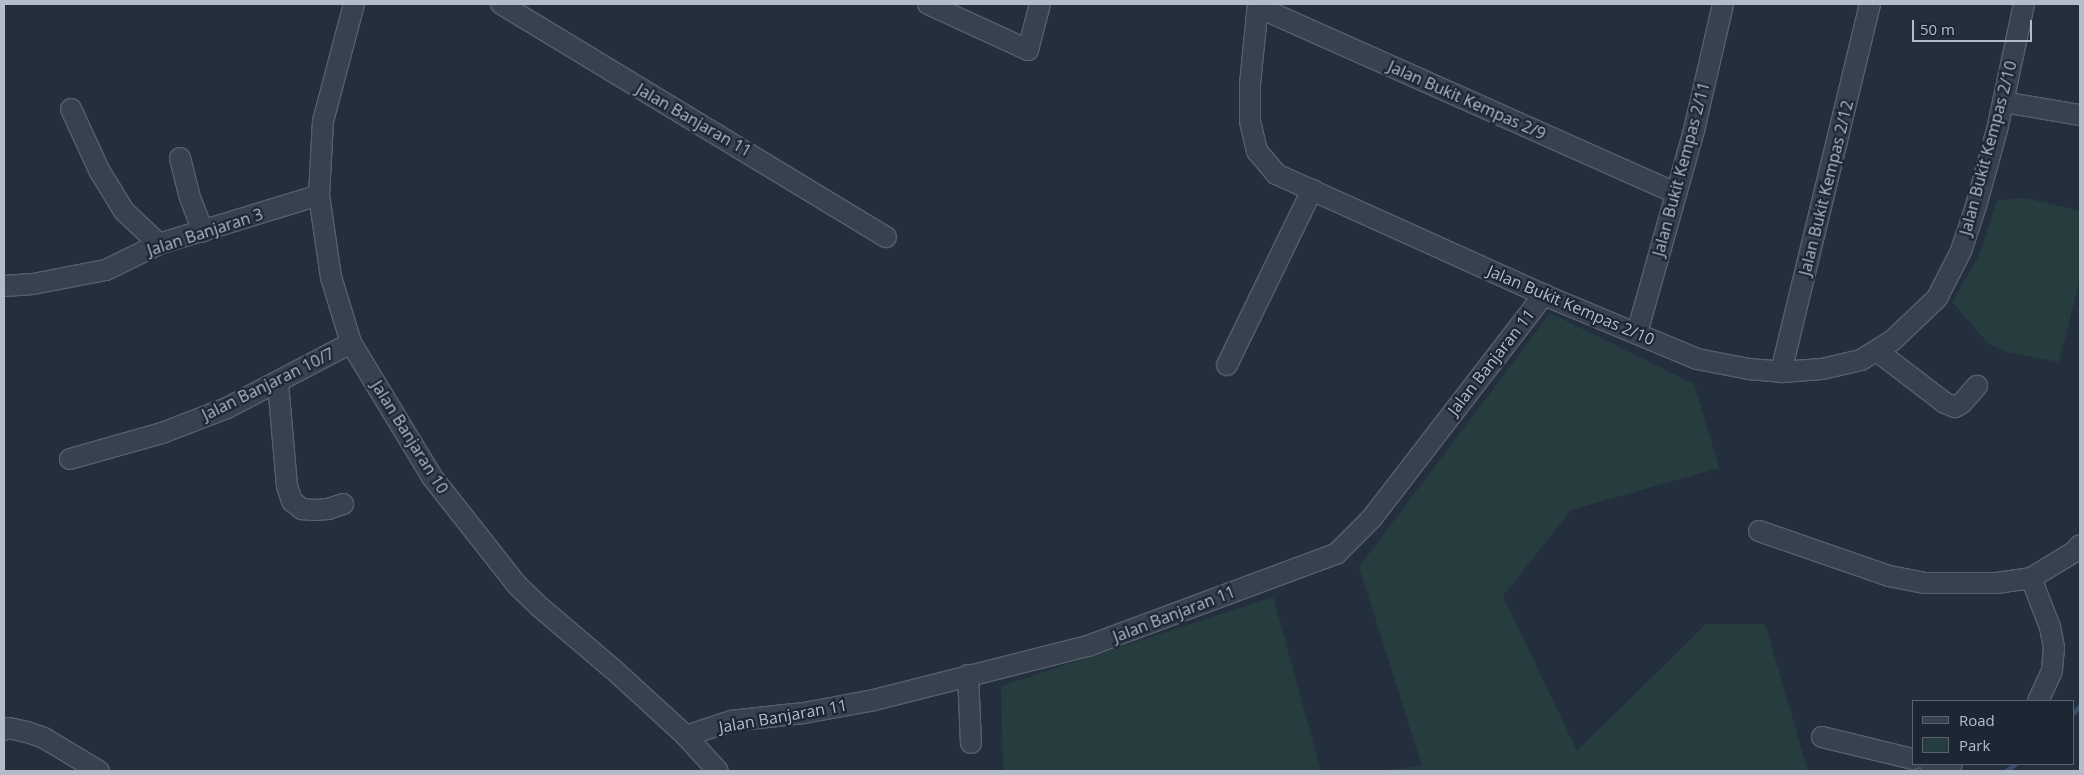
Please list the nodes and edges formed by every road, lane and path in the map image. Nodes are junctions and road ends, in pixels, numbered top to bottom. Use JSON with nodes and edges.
{"nodes":[{"id":1,"x":354,"y":4,"type":"edge"},
{"id":2,"x":501,"y":4,"type":"edge"},
{"id":3,"x":928,"y":4,"type":"edge"},
{"id":4,"x":1040,"y":4,"type":"edge"},
{"id":5,"x":1723,"y":4,"type":"edge"},
{"id":6,"x":1870,"y":4,"type":"edge"},
{"id":7,"x":2024,"y":4,"type":"edge"},
{"id":8,"x":1258,"y":6,"type":"edge"},
{"id":9,"x":2003,"y":102,"type":"junction"},
{"id":10,"x":71,"y":109,"type":"dead end"},
{"id":11,"x":2080,"y":115,"type":"edge"},
{"id":12,"x":180,"y":158,"type":"dead end"},
{"id":13,"x":1312,"y":190,"type":"junction"},
{"id":14,"x":1676,"y":193,"type":"junction"},
{"id":15,"x":319,"y":195,"type":"junction"},
{"id":16,"x":203,"y":232,"type":"junction"},
{"id":17,"x":886,"y":237,"type":"dead end"},
{"id":18,"x":159,"y":244,"type":"junction"},
{"id":19,"x":4,"y":286,"type":"edge"},
{"id":20,"x":1544,"y":295,"type":"junction"},
{"id":21,"x":1637,"y":333,"type":"junction"},
{"id":22,"x":351,"y":342,"type":"junction"},
{"id":23,"x":1877,"y":351,"type":"junction"},
{"id":24,"x":1227,"y":365,"type":"dead end"},
{"id":25,"x":1781,"y":372,"type":"junction"},
{"id":26,"x":278,"y":383,"type":"junction"},
{"id":27,"x":1978,"y":386,"type":"dead end"},
{"id":28,"x":70,"y":459,"type":"dead end"},
{"id":29,"x":343,"y":504,"type":"dead end"},
{"id":30,"x":1759,"y":531,"type":"dead end"},
{"id":31,"x":2080,"y":544,"type":"edge"},
{"id":32,"x":2031,"y":578,"type":"junction"},
{"id":33,"x":968,"y":675,"type":"junction"},
{"id":34,"x":2038,"y":700,"type":"edge"},
{"id":35,"x":4,"y":730,"type":"edge"},
{"id":36,"x":686,"y":736,"type":"junction"},
{"id":37,"x":1822,"y":737,"type":"dead end"},
{"id":38,"x":971,"y":743,"type":"dead end"},
{"id":39,"x":1912,"y":760,"type":"edge"},
{"id":40,"x":99,"y":771,"type":"edge"},
{"id":41,"x":718,"y":771,"type":"edge"}],
"edges":[{"from":1,"to":15,"type":"street","name":"Jalan Banjaran 10"},
{"from":2,"to":17,"type":"street","name":"Jalan Banjaran 11"},
{"from":3,"to":4,"type":"street"},
{"from":5,"to":14,"type":"street","name":"Jalan Bukit Kempas 2/11"},
{"from":6,"to":25,"type":"street","name":"Jalan Bukit Kempas 2/12"},
{"from":7,"to":9,"type":"street","name":"Jalan Bukit Kempas 2/10"},
{"from":8,"to":13,"type":"street","name":"Jalan Bukit Kempas 2/10"},
{"from":8,"to":14,"type":"street","name":"Jalan Bukit Kempas 2/9"},
{"from":9,"to":11,"type":"street"},
{"from":9,"to":23,"type":"street","name":"Jalan Bukit Kempas 2/10"},
{"from":10,"to":18,"type":"street"},
{"from":12,"to":16,"type":"street"},
{"from":13,"to":20,"type":"street","name":"Jalan Bukit Kempas 2/10"},
{"from":13,"to":24,"type":"street"},
{"from":14,"to":21,"type":"street","name":"Jalan Bukit Kempas 2/11"},
{"from":15,"to":16,"type":"street","name":"Jalan Banjaran 3"},
{"from":15,"to":22,"type":"street","name":"Jalan Banjaran 10"},
{"from":16,"to":18,"type":"street","name":"Jalan Banjaran 3"},
{"from":18,"to":19,"type":"street","name":"Jalan Banjaran 3"},
{"from":20,"to":21,"type":"street","name":"Jalan Bukit Kempas 2/10"},
{"from":20,"to":33,"type":"street","name":"Jalan Banjaran 11"},
{"from":21,"to":25,"type":"street","name":"Jalan Bukit Kempas 2/10"},
{"from":22,"to":26,"type":"street","name":"Jalan Banjaran 10/7"},
{"from":22,"to":36,"type":"street","name":"Jalan Banjaran 10"},
{"from":23,"to":25,"type":"street","name":"Jalan Bukit Kempas 2/10"},
{"from":23,"to":27,"type":"street"},
{"from":26,"to":28,"type":"street","name":"Jalan Banjaran 10/7"},
{"from":26,"to":29,"type":"street"},
{"from":30,"to":32,"type":"street"},
{"from":31,"to":32,"type":"street"},
{"from":32,"to":34,"type":"street"},
{"from":33,"to":36,"type":"street","name":"Jalan Banjaran 11"},
{"from":33,"to":38,"type":"street"},
{"from":35,"to":40,"type":"street"},
{"from":36,"to":41,"type":"street","name":"Jalan Banjaran 10"},
{"from":37,"to":39,"type":"street"}]}
